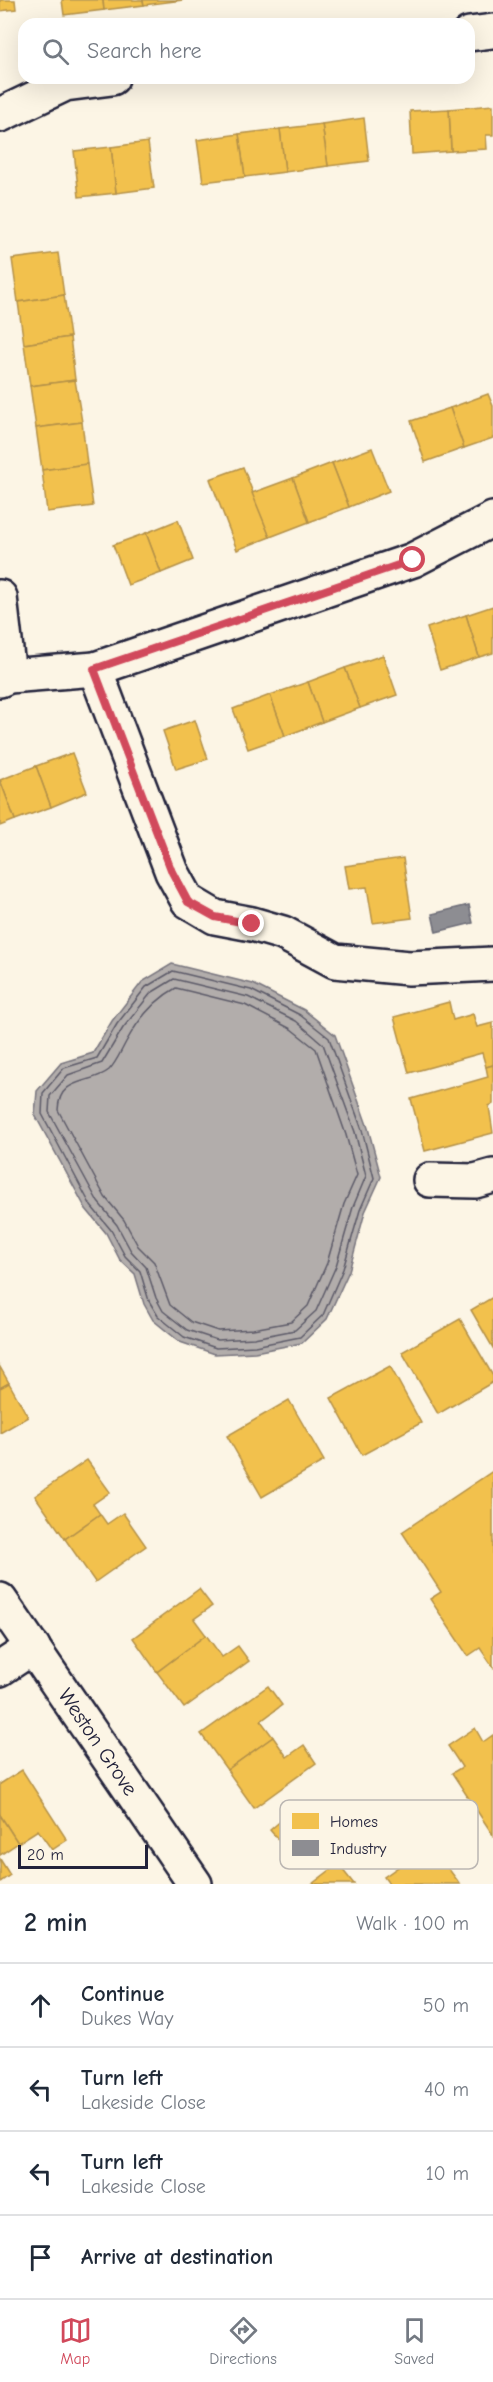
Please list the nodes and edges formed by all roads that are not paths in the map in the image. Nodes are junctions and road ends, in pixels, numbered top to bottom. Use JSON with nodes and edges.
{"nodes":[{"id":1,"x":493,"y":31,"type":"edge"},
{"id":2,"x":475,"y":33,"type":"edge"},
{"id":3,"x":65,"y":84,"type":"edge"},
{"id":4,"x":0,"y":115,"type":"edge"},
{"id":5,"x":493,"y":519,"type":"edge"},
{"id":6,"x":0,"y":597,"type":"edge"},
{"id":7,"x":94,"y":669,"type":"junction"},
{"id":8,"x":4,"y":678,"type":"edge"},
{"id":9,"x":493,"y":964,"type":"edge"},
{"id":10,"x":493,"y":1176,"type":"edge"},
{"id":11,"x":430,"y":1180,"type":"dead end"},
{"id":12,"x":0,"y":1600,"type":"edge"},
{"id":13,"x":33,"y":1647,"type":"junction"},
{"id":14,"x":0,"y":1669,"type":"edge"},
{"id":15,"x":195,"y":1884,"type":"edge"}],
"edges":[{"from":1,"to":2,"type":"street"},
{"from":3,"to":4,"type":"street"},
{"from":5,"to":7,"type":"street"},
{"from":6,"to":8,"type":"street"},
{"from":7,"to":8,"type":"street"},
{"from":7,"to":9,"type":"street"},
{"from":10,"to":11,"type":"street"},
{"from":12,"to":13,"type":"street","name":"Weston Grove"},
{"from":13,"to":14,"type":"street"},
{"from":13,"to":15,"type":"street","name":"Weston Grove"}]}
